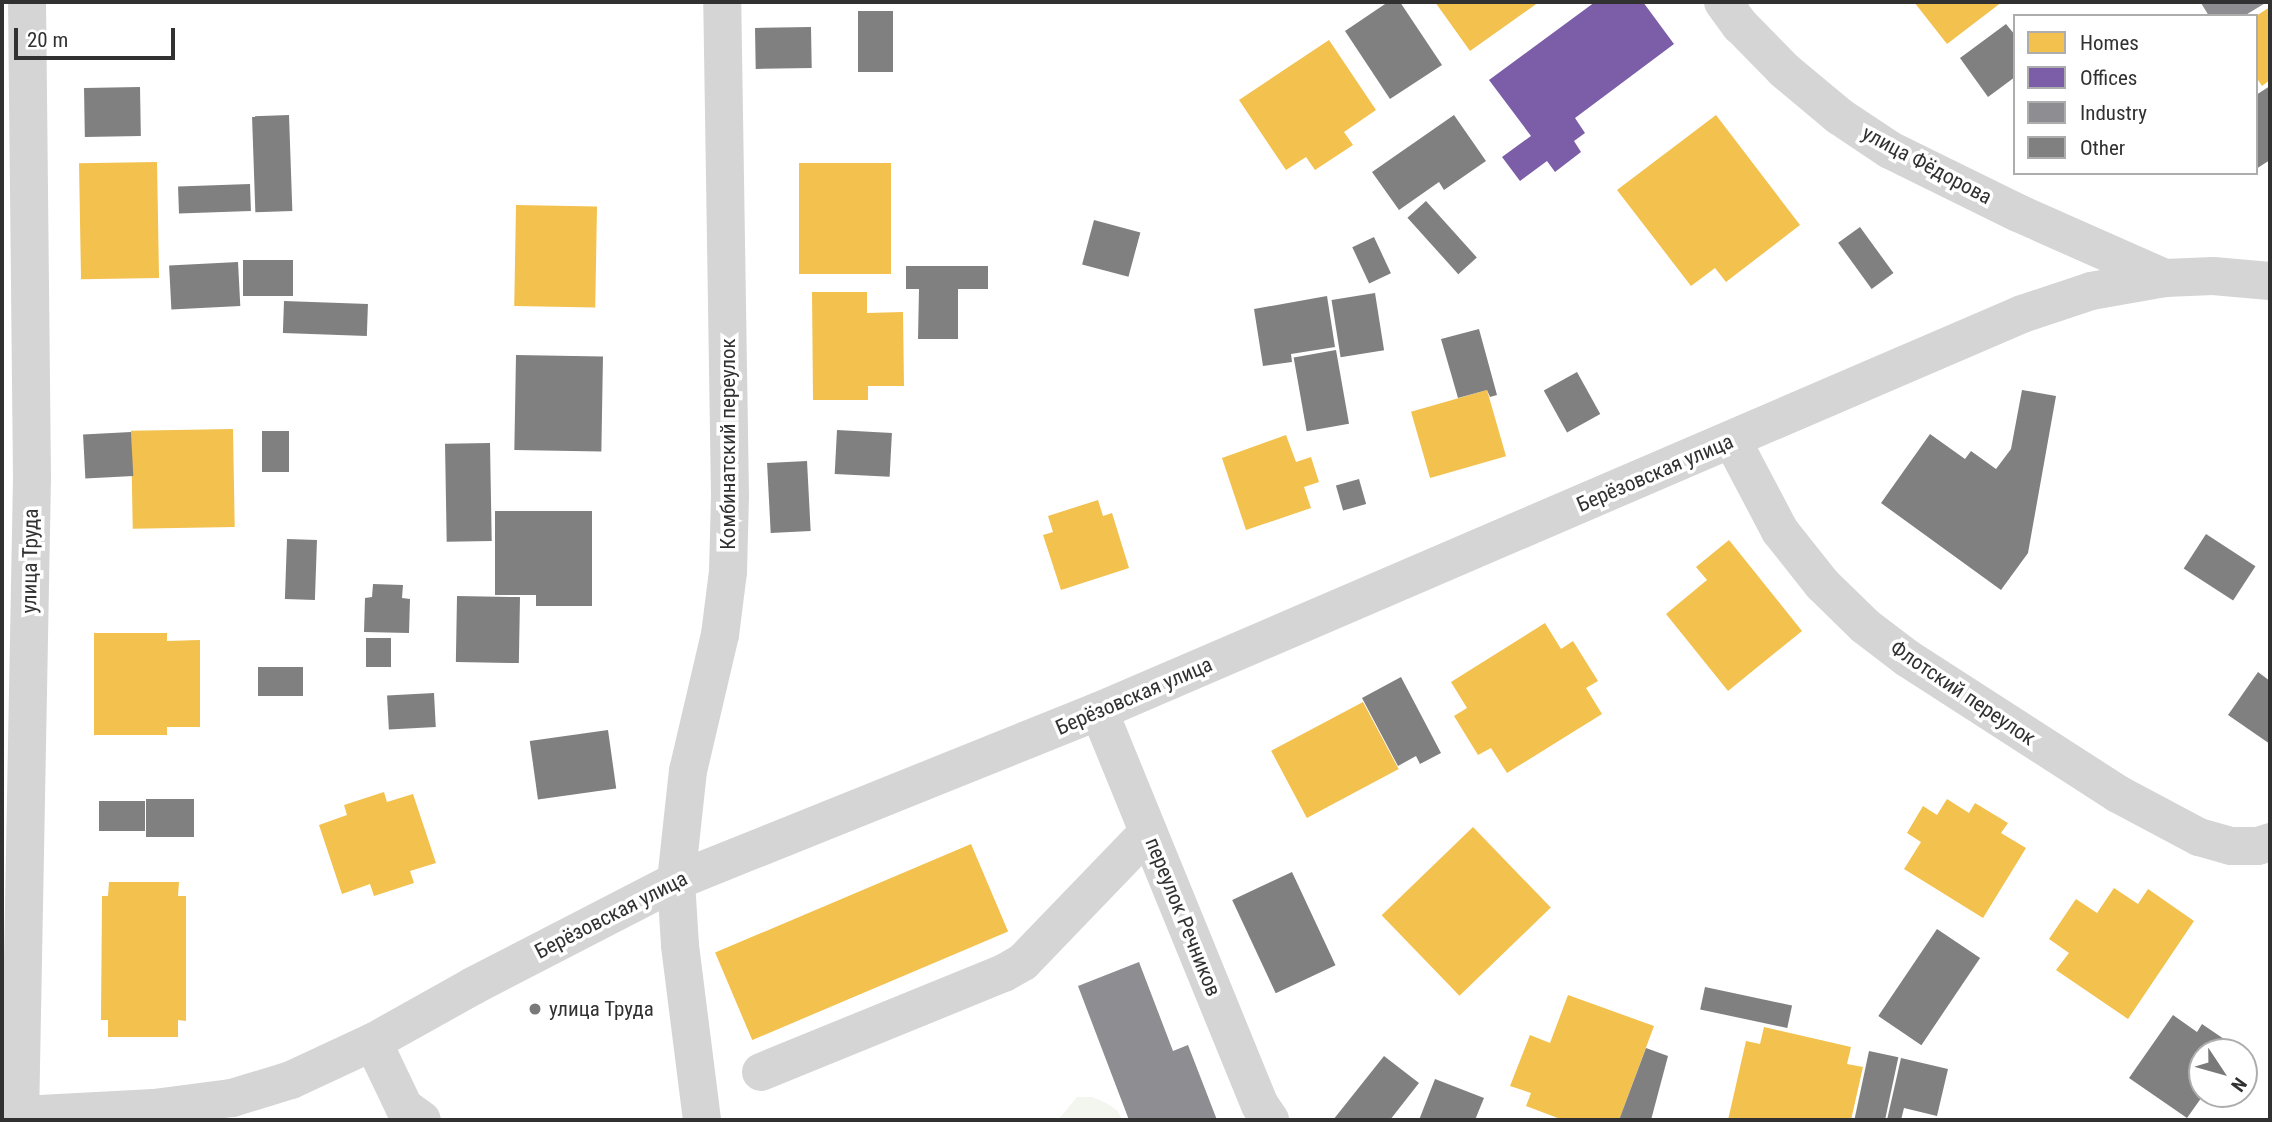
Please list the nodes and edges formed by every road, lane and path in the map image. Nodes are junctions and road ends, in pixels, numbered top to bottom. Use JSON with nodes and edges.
{"nodes":[{"id":1,"x":27,"y":2,"type":"edge"},
{"id":2,"x":722,"y":2,"type":"edge"},
{"id":3,"x":1723,"y":2,"type":"edge"},
{"id":4,"x":2165,"y":278,"type":"junction"},
{"id":5,"x":2270,"y":281,"type":"edge"},
{"id":6,"x":1732,"y":440,"type":"junction"},
{"id":7,"x":1099,"y":712,"type":"junction"},
{"id":8,"x":1148,"y":832,"type":"junction"},
{"id":9,"x":2270,"y":842,"type":"edge"},
{"id":10,"x":676,"y":881,"type":"junction"},
{"id":11,"x":373,"y":1042,"type":"junction"},
{"id":12,"x":761,"y":1072,"type":"dead end"},
{"id":13,"x":14,"y":1117,"type":"edge"},
{"id":14,"x":422,"y":1120,"type":"edge"},
{"id":15,"x":702,"y":1120,"type":"edge"},
{"id":16,"x":1269,"y":1120,"type":"edge"}],
"edges":[{"from":1,"to":13,"type":"street","name":"улица Труда"},
{"from":2,"to":10,"type":"street","name":"Комбинатский переулок"},
{"from":3,"to":4,"type":"street","name":"улица Фёдорова"},
{"from":4,"to":5,"type":"street","name":"Берёзовская улица"},
{"from":4,"to":6,"type":"street","name":"Берёзовская улица"},
{"from":6,"to":7,"type":"street","name":"Берёзовская улица"},
{"from":6,"to":9,"type":"street","name":"Флотский переулок"},
{"from":7,"to":8,"type":"street","name":"переулок Речников"},
{"from":7,"to":10,"type":"street","name":"Берёзовская улица"},
{"from":8,"to":12,"type":"street"},
{"from":8,"to":16,"type":"street","name":"переулок Речников"},
{"from":10,"to":11,"type":"street","name":"Берёзовская улица"},
{"from":10,"to":15,"type":"street","name":"Комбинатский переулок"},
{"from":11,"to":13,"type":"street","name":"Берёзовская улица"},
{"from":11,"to":14,"type":"street"}]}
